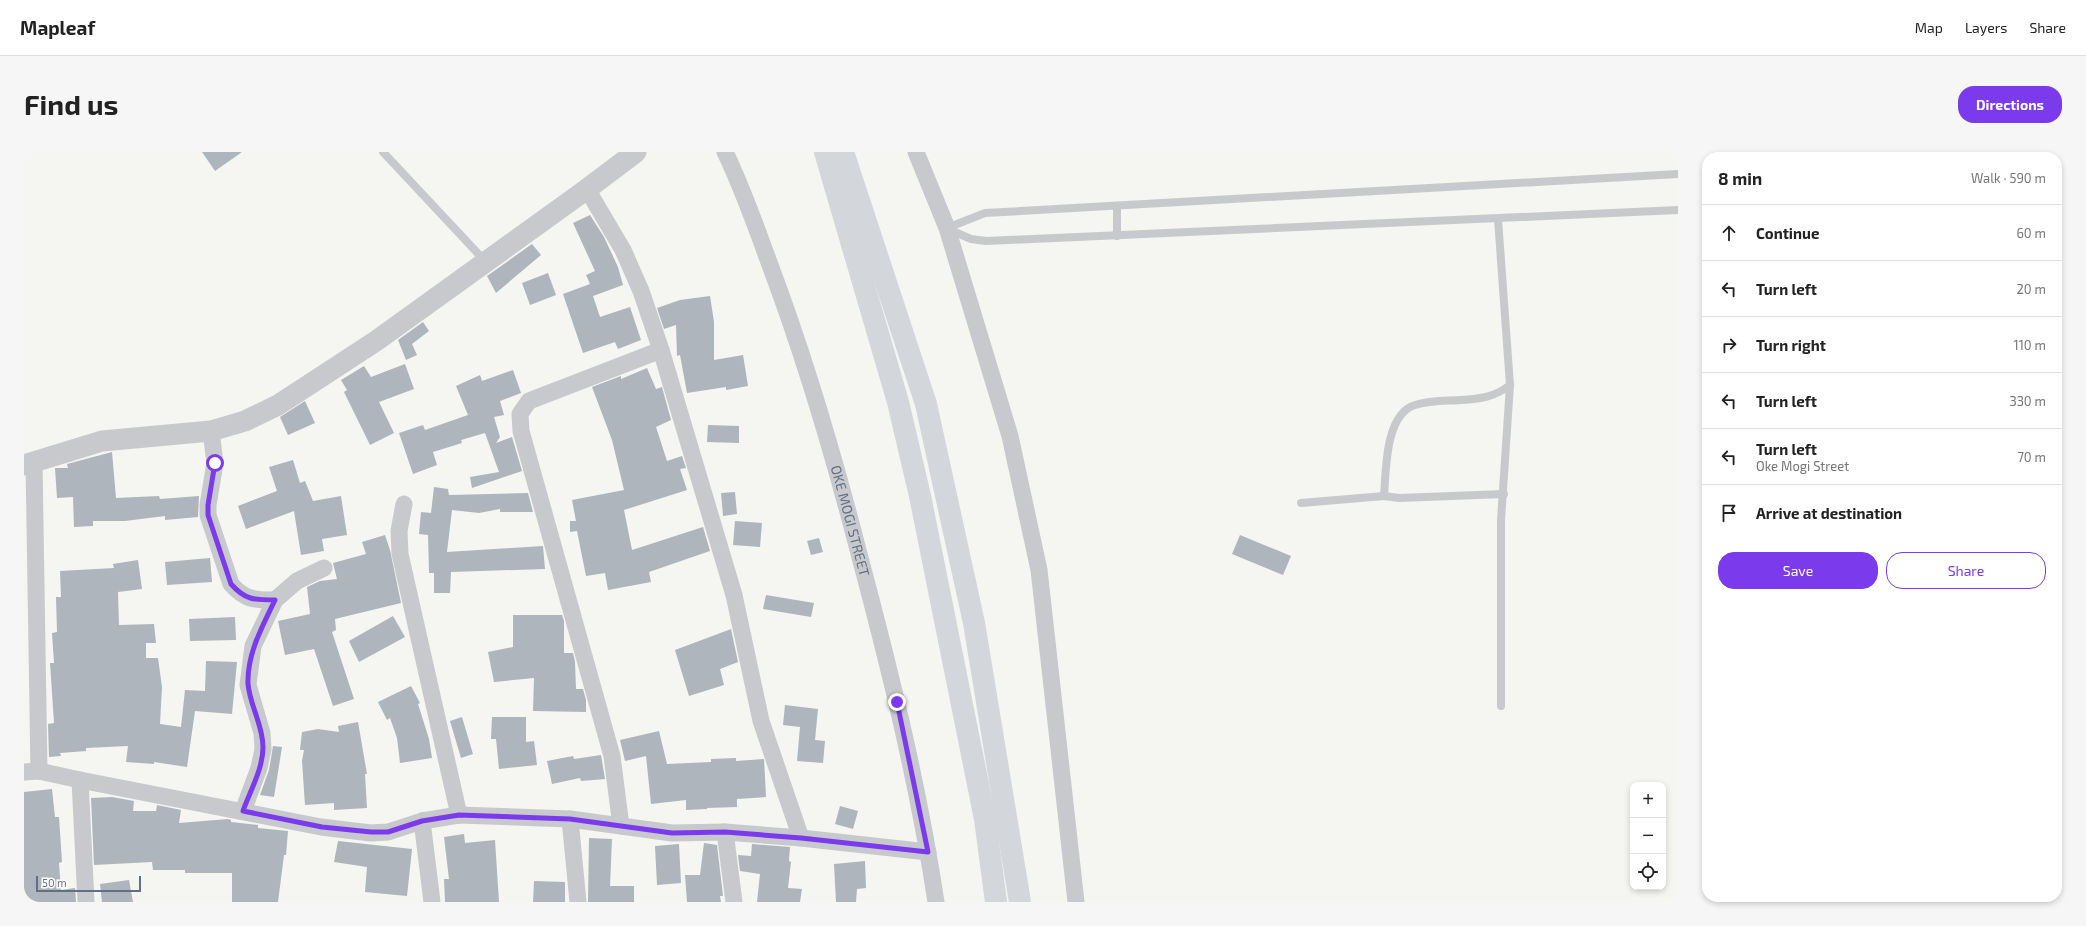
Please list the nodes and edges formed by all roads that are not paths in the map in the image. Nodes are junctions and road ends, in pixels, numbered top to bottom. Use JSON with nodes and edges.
{"nodes":[{"id":1,"x":382,"y":152,"type":"edge"},
{"id":2,"x":636,"y":152,"type":"edge"},
{"id":3,"x":725,"y":152,"type":"edge"},
{"id":4,"x":825,"y":152,"type":"edge"},
{"id":5,"x":843,"y":152,"type":"edge"},
{"id":6,"x":916,"y":152,"type":"edge"},
{"id":7,"x":1678,"y":174,"type":"edge"},
{"id":8,"x":587,"y":189,"type":"junction"},
{"id":9,"x":1117,"y":206,"type":"junction"},
{"id":10,"x":1678,"y":210,"type":"edge"},
{"id":11,"x":1498,"y":219,"type":"junction"},
{"id":12,"x":948,"y":228,"type":"junction"},
{"id":13,"x":1117,"y":236,"type":"junction"},
{"id":14,"x":485,"y":261,"type":"junction"},
{"id":15,"x":661,"y":350,"type":"junction"},
{"id":16,"x":1510,"y":385,"type":"junction"},
{"id":17,"x":211,"y":431,"type":"junction"},
{"id":18,"x":29,"y":463,"type":"edge"},
{"id":19,"x":1504,"y":494,"type":"junction"},
{"id":20,"x":1384,"y":496,"type":"junction"},
{"id":21,"x":404,"y":504,"type":"dead end"},
{"id":22,"x":1301,"y":504,"type":"dead end"},
{"id":23,"x":324,"y":568,"type":"dead end"},
{"id":24,"x":275,"y":600,"type":"junction"},
{"id":25,"x":1501,"y":706,"type":"dead end"},
{"id":26,"x":31,"y":772,"type":"edge"},
{"id":27,"x":80,"y":780,"type":"junction"},
{"id":28,"x":243,"y":811,"type":"junction"},
{"id":29,"x":459,"y":815,"type":"junction"},
{"id":30,"x":570,"y":819,"type":"junction"},
{"id":31,"x":422,"y":821,"type":"junction"},
{"id":32,"x":621,"y":826,"type":"junction"},
{"id":33,"x":725,"y":832,"type":"junction"},
{"id":34,"x":801,"y":838,"type":"junction"},
{"id":35,"x":928,"y":852,"type":"junction"},
{"id":36,"x":86,"y":902,"type":"edge"},
{"id":37,"x":432,"y":902,"type":"edge"},
{"id":38,"x":578,"y":902,"type":"edge"},
{"id":39,"x":734,"y":902,"type":"edge"},
{"id":40,"x":936,"y":902,"type":"edge"},
{"id":41,"x":996,"y":902,"type":"edge"},
{"id":42,"x":1020,"y":902,"type":"edge"},
{"id":43,"x":1076,"y":902,"type":"edge"}],
"edges":[{"from":1,"to":14,"type":"lane"},
{"from":2,"to":8,"type":"street"},
{"from":3,"to":35,"type":"street","name":"OKE MOGI STREET"},
{"from":4,"to":41,"type":"highway"},
{"from":5,"to":42,"type":"highway"},
{"from":6,"to":12,"type":"street"},
{"from":7,"to":9,"type":"lane"},
{"from":8,"to":14,"type":"street"},
{"from":8,"to":15,"type":"street"},
{"from":9,"to":12,"type":"lane"},
{"from":9,"to":13,"type":"lane"},
{"from":10,"to":11,"type":"lane"},
{"from":11,"to":13,"type":"lane"},
{"from":11,"to":16,"type":"lane"},
{"from":12,"to":13,"type":"lane"},
{"from":12,"to":43,"type":"street"},
{"from":14,"to":17,"type":"street"},
{"from":15,"to":32,"type":"street"},
{"from":15,"to":34,"type":"street"},
{"from":16,"to":19,"type":"lane"},
{"from":16,"to":20,"type":"lane"},
{"from":17,"to":18,"type":"street"},
{"from":17,"to":24,"type":"street"},
{"from":18,"to":26,"type":"street"},
{"from":19,"to":20,"type":"lane"},
{"from":19,"to":25,"type":"lane"},
{"from":20,"to":22,"type":"lane"},
{"from":21,"to":29,"type":"street"},
{"from":23,"to":24,"type":"street"},
{"from":24,"to":28,"type":"street"},
{"from":26,"to":27,"type":"street"},
{"from":27,"to":28,"type":"street"},
{"from":27,"to":36,"type":"street"},
{"from":28,"to":31,"type":"street"},
{"from":29,"to":30,"type":"street"},
{"from":29,"to":31,"type":"street"},
{"from":30,"to":32,"type":"street"},
{"from":30,"to":38,"type":"street"},
{"from":31,"to":37,"type":"street"},
{"from":32,"to":33,"type":"street"},
{"from":33,"to":34,"type":"street"},
{"from":33,"to":39,"type":"street"},
{"from":34,"to":35,"type":"street"},
{"from":35,"to":40,"type":"street","name":"OKE MOGI STREET"}]}
